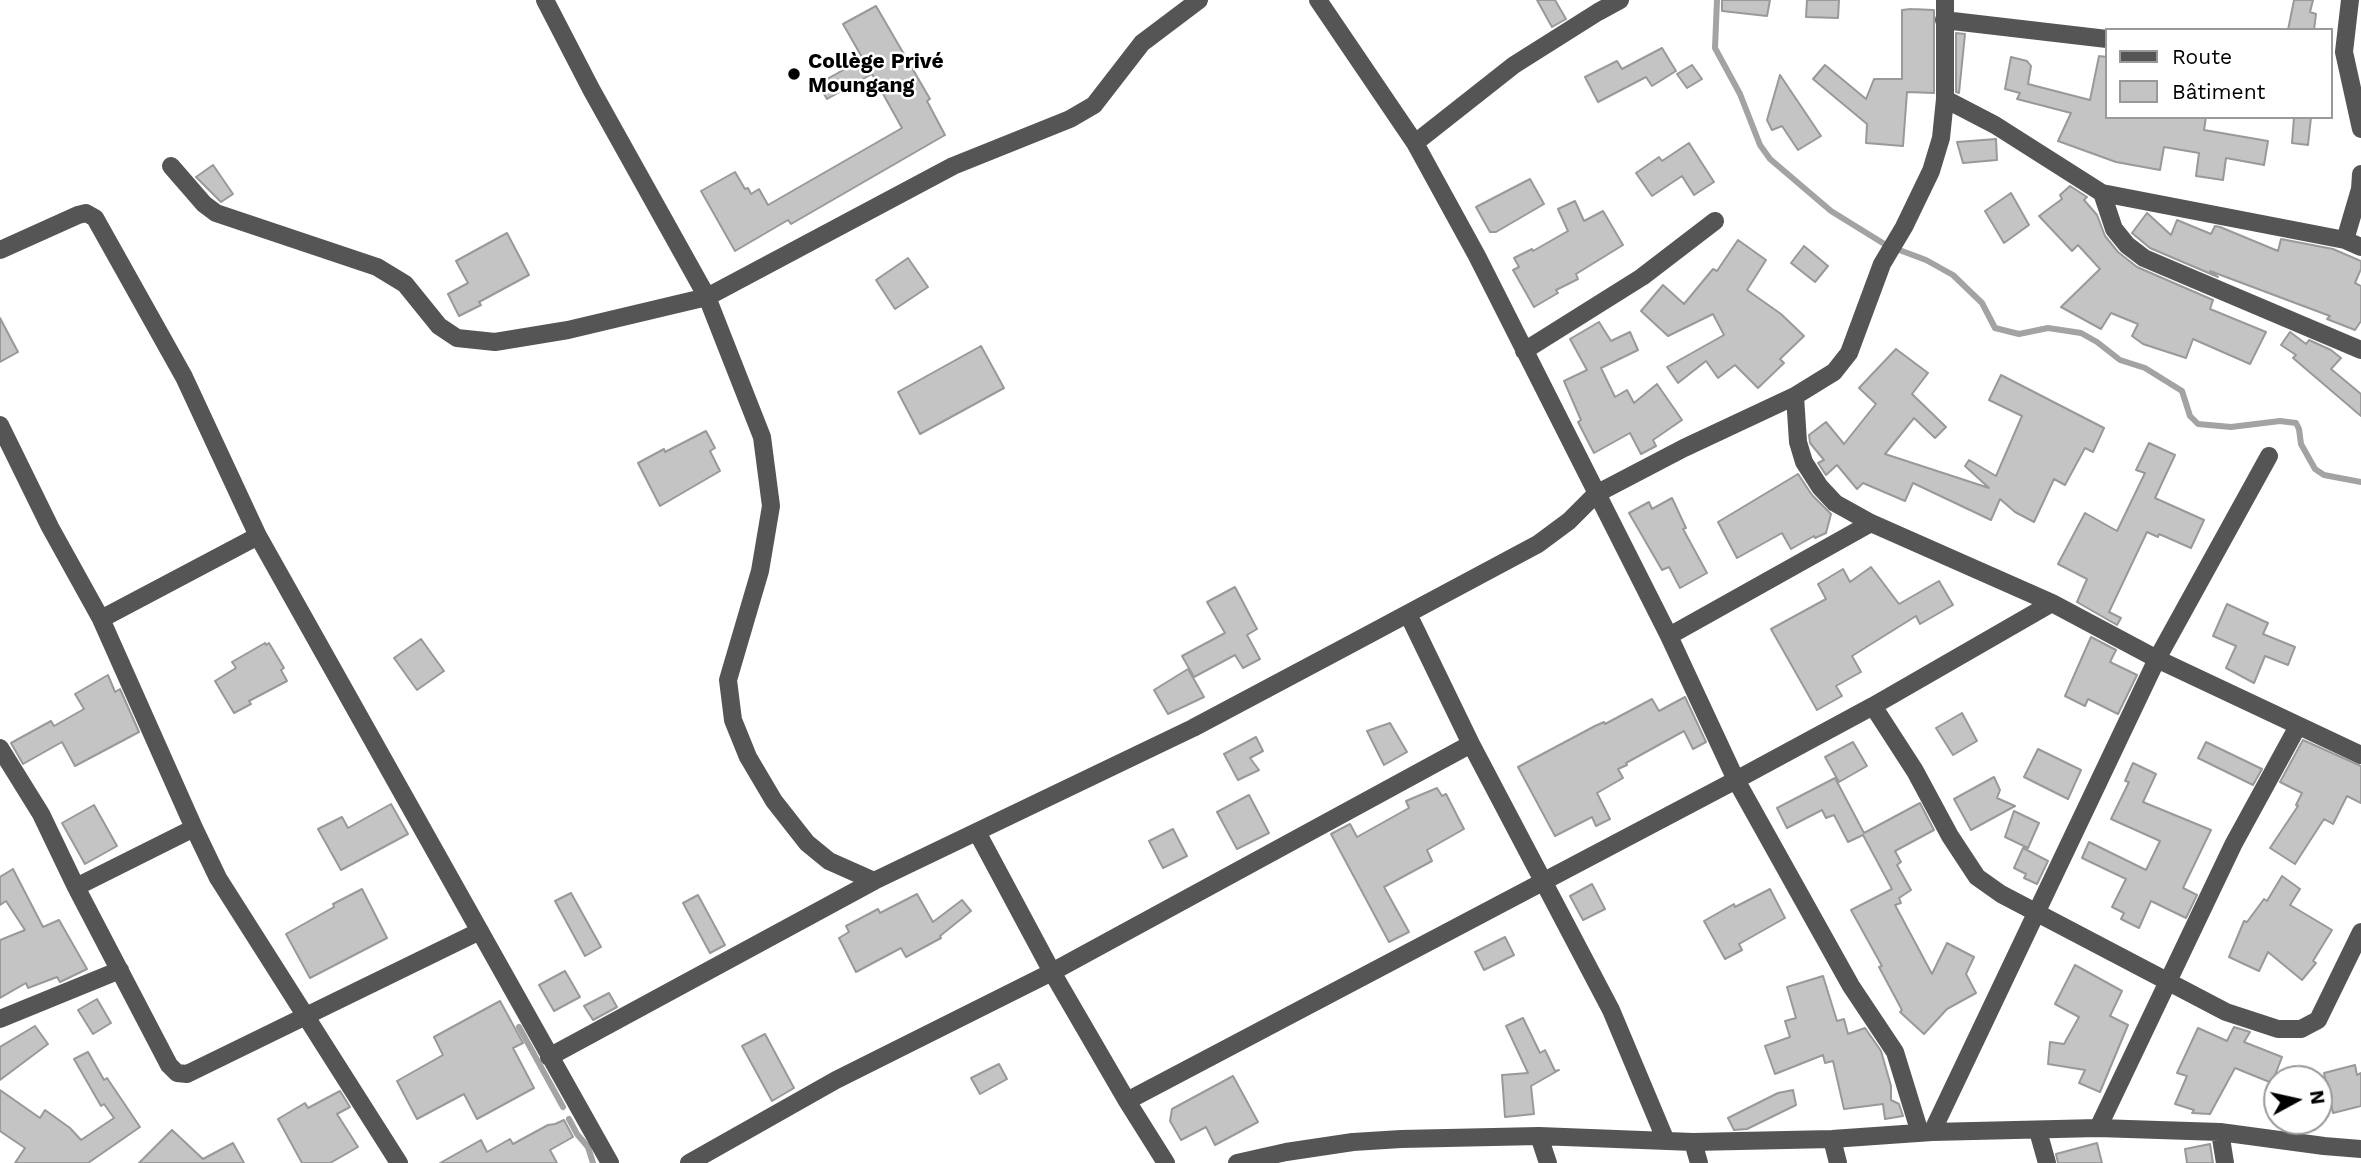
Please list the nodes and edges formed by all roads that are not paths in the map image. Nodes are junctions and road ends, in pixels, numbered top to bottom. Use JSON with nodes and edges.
{"nodes":[{"id":1,"x":545,"y":0,"type":"edge"},
{"id":2,"x":1199,"y":0,"type":"edge"},
{"id":3,"x":1318,"y":0,"type":"edge"},
{"id":4,"x":1620,"y":0,"type":"edge"},
{"id":5,"x":1945,"y":0,"type":"edge"},
{"id":6,"x":2350,"y":0,"type":"edge"},
{"id":7,"x":1944,"y":20,"type":"junction"},
{"id":8,"x":2106,"y":39,"type":"edge"},
{"id":9,"x":2338,"y":52,"type":"edge"},
{"id":10,"x":1945,"y":99,"type":"junction"},
{"id":11,"x":2361,"y":129,"type":"edge"},
{"id":12,"x":1415,"y":143,"type":"junction"},
{"id":13,"x":171,"y":166,"type":"dead end"},
{"id":14,"x":2361,"y":174,"type":"edge"},
{"id":15,"x":2102,"y":193,"type":"junction"},
{"id":16,"x":1715,"y":221,"type":"dead end"},
{"id":17,"x":2353,"y":244,"type":"edge"},
{"id":18,"x":0,"y":250,"type":"edge"},
{"id":19,"x":707,"y":297,"type":"junction"},
{"id":20,"x":2361,"y":350,"type":"edge"},
{"id":21,"x":1524,"y":351,"type":"junction"},
{"id":22,"x":1795,"y":396,"type":"junction"},
{"id":23,"x":0,"y":425,"type":"edge"},
{"id":24,"x":6,"y":453,"type":"edge"},
{"id":25,"x":2269,"y":456,"type":"dead end"},
{"id":26,"x":1596,"y":494,"type":"junction"},
{"id":27,"x":1871,"y":523,"type":"junction"},
{"id":28,"x":258,"y":536,"type":"junction"},
{"id":29,"x":2052,"y":603,"type":"junction"},
{"id":30,"x":1408,"y":614,"type":"junction"},
{"id":31,"x":101,"y":620,"type":"junction"},
{"id":32,"x":1669,"y":636,"type":"junction"},
{"id":33,"x":2157,"y":659,"type":"junction"},
{"id":34,"x":1873,"y":706,"type":"junction"},
{"id":35,"x":2298,"y":726,"type":"junction"},
{"id":36,"x":1471,"y":744,"type":"junction"},
{"id":37,"x":0,"y":748,"type":"edge"},
{"id":38,"x":2361,"y":755,"type":"edge"},
{"id":39,"x":1736,"y":780,"type":"junction"},
{"id":40,"x":194,"y":828,"type":"junction"},
{"id":41,"x":977,"y":832,"type":"junction"},
{"id":42,"x":874,"y":881,"type":"junction"},
{"id":43,"x":1543,"y":881,"type":"junction"},
{"id":44,"x":76,"y":887,"type":"junction"},
{"id":45,"x":2038,"y":912,"type":"junction"},
{"id":46,"x":480,"y":931,"type":"junction"},
{"id":47,"x":2361,"y":932,"type":"edge"},
{"id":48,"x":120,"y":970,"type":"junction"},
{"id":49,"x":1052,"y":972,"type":"junction"},
{"id":50,"x":2169,"y":983,"type":"junction"},
{"id":51,"x":306,"y":1015,"type":"junction"},
{"id":52,"x":0,"y":1019,"type":"edge"},
{"id":53,"x":549,"y":1057,"type":"junction"},
{"id":54,"x":1126,"y":1101,"type":"junction"},
{"id":55,"x":2098,"y":1128,"type":"junction"},
{"id":56,"x":2038,"y":1131,"type":"junction"},
{"id":57,"x":1926,"y":1132,"type":"junction"},
{"id":58,"x":2220,"y":1132,"type":"junction"},
{"id":59,"x":1539,"y":1136,"type":"junction"},
{"id":60,"x":1832,"y":1139,"type":"junction"},
{"id":61,"x":1666,"y":1141,"type":"junction"},
{"id":62,"x":1693,"y":1142,"type":"junction"},
{"id":63,"x":2361,"y":1149,"type":"edge"},
{"id":64,"x":399,"y":1163,"type":"edge"},
{"id":65,"x":610,"y":1163,"type":"edge"},
{"id":66,"x":689,"y":1163,"type":"edge"},
{"id":67,"x":1166,"y":1163,"type":"edge"},
{"id":68,"x":1237,"y":1163,"type":"edge"},
{"id":69,"x":1548,"y":1163,"type":"edge"},
{"id":70,"x":1699,"y":1163,"type":"edge"},
{"id":71,"x":1838,"y":1163,"type":"edge"},
{"id":72,"x":2047,"y":1163,"type":"edge"},
{"id":73,"x":2225,"y":1163,"type":"edge"}],
"edges":[{"from":1,"to":19,"type":"street"},
{"from":2,"to":19,"type":"street"},
{"from":3,"to":12,"type":"street"},
{"from":4,"to":12,"type":"street"},
{"from":5,"to":7,"type":"street"},
{"from":6,"to":9,"type":"street"},
{"from":7,"to":8,"type":"street"},
{"from":7,"to":10,"type":"street"},
{"from":9,"to":11,"type":"street"},
{"from":10,"to":15,"type":"street"},
{"from":10,"to":22,"type":"street"},
{"from":12,"to":21,"type":"street"},
{"from":13,"to":19,"type":"street"},
{"from":14,"to":17,"type":"street"},
{"from":15,"to":17,"type":"street"},
{"from":15,"to":20,"type":"street"},
{"from":16,"to":21,"type":"street"},
{"from":18,"to":28,"type":"street"},
{"from":19,"to":42,"type":"street"},
{"from":21,"to":26,"type":"street"},
{"from":22,"to":26,"type":"street"},
{"from":22,"to":27,"type":"street"},
{"from":23,"to":24,"type":"street"},
{"from":24,"to":31,"type":"street"},
{"from":25,"to":33,"type":"street"},
{"from":26,"to":30,"type":"street"},
{"from":26,"to":32,"type":"street"},
{"from":27,"to":29,"type":"street"},
{"from":27,"to":32,"type":"street"},
{"from":28,"to":31,"type":"street"},
{"from":28,"to":46,"type":"street"},
{"from":29,"to":33,"type":"street"},
{"from":29,"to":34,"type":"street"},
{"from":30,"to":36,"type":"street"},
{"from":30,"to":41,"type":"street"},
{"from":31,"to":40,"type":"street"},
{"from":32,"to":39,"type":"street"},
{"from":33,"to":35,"type":"street"},
{"from":33,"to":45,"type":"street"},
{"from":34,"to":39,"type":"street"},
{"from":34,"to":45,"type":"street"},
{"from":35,"to":38,"type":"street"},
{"from":35,"to":50,"type":"street"},
{"from":36,"to":43,"type":"street"},
{"from":36,"to":49,"type":"street"},
{"from":37,"to":44,"type":"street"},
{"from":39,"to":43,"type":"street"},
{"from":39,"to":57,"type":"street"},
{"from":40,"to":44,"type":"street"},
{"from":40,"to":51,"type":"street"},
{"from":41,"to":42,"type":"street"},
{"from":41,"to":49,"type":"street"},
{"from":42,"to":53,"type":"street"},
{"from":43,"to":54,"type":"street"},
{"from":43,"to":61,"type":"street"},
{"from":44,"to":48,"type":"street"},
{"from":45,"to":50,"type":"street"},
{"from":45,"to":57,"type":"street"},
{"from":46,"to":51,"type":"street"},
{"from":46,"to":53,"type":"street"},
{"from":47,"to":50,"type":"street"},
{"from":48,"to":51,"type":"street"},
{"from":48,"to":52,"type":"street"},
{"from":49,"to":54,"type":"street"},
{"from":49,"to":66,"type":"street"},
{"from":50,"to":55,"type":"street"},
{"from":51,"to":64,"type":"street"},
{"from":53,"to":65,"type":"street"},
{"from":54,"to":67,"type":"street"},
{"from":55,"to":56,"type":"street"},
{"from":55,"to":58,"type":"street"},
{"from":56,"to":57,"type":"street"},
{"from":56,"to":72,"type":"street"},
{"from":57,"to":60,"type":"street"},
{"from":58,"to":63,"type":"street"},
{"from":58,"to":73,"type":"street"},
{"from":59,"to":61,"type":"street"},
{"from":59,"to":68,"type":"street"},
{"from":59,"to":69,"type":"street"},
{"from":60,"to":62,"type":"street"},
{"from":60,"to":71,"type":"street"},
{"from":61,"to":62,"type":"street"},
{"from":62,"to":70,"type":"street"}]}
